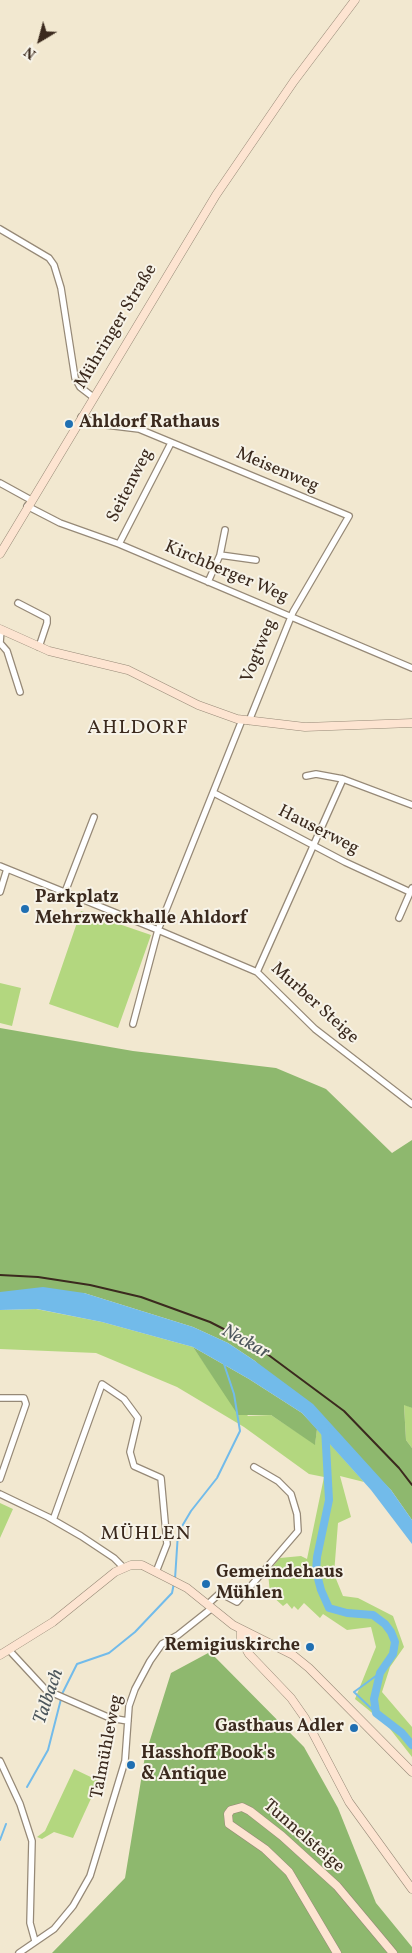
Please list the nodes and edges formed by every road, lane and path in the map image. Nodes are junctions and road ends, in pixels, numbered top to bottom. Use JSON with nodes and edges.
{"nodes":[{"id":1,"x":356,"y":0,"type":"edge"},
{"id":2,"x":0,"y":229,"type":"edge"},
{"id":3,"x":93,"y":396,"type":"junction"},
{"id":4,"x":81,"y":417,"type":"junction"},
{"id":5,"x":170,"y":443,"type":"junction"},
{"id":6,"x":0,"y":483,"type":"edge"},
{"id":7,"x":29,"y":503,"type":"junction"},
{"id":8,"x":349,"y":516,"type":"joint"},
{"id":9,"x":224,"y":530,"type":"dead end"},
{"id":10,"x":119,"y":544,"type":"junction"},
{"id":11,"x":0,"y":554,"type":"edge"},
{"id":12,"x":220,"y":555,"type":"junction"},
{"id":13,"x":256,"y":560,"type":"dead end"},
{"id":14,"x":208,"y":582,"type":"junction"},
{"id":15,"x":18,"y":603,"type":"dead end"},
{"id":16,"x":290,"y":618,"type":"junction"},
{"id":17,"x":0,"y":630,"type":"edge"},
{"id":18,"x":39,"y":647,"type":"junction"},
{"id":19,"x":412,"y":668,"type":"edge"},
{"id":20,"x":20,"y":692,"type":"dead end"},
{"id":21,"x":246,"y":720,"type":"junction"},
{"id":22,"x":412,"y":723,"type":"edge"},
{"id":23,"x":306,"y":776,"type":"dead end"},
{"id":24,"x":343,"y":779,"type":"junction"},
{"id":25,"x":214,"y":793,"type":"junction"},
{"id":26,"x":412,"y":806,"type":"edge"},
{"id":27,"x":94,"y":817,"type":"dead end"},
{"id":28,"x":313,"y":846,"type":"junction"},
{"id":29,"x":0,"y":866,"type":"edge"},
{"id":30,"x":7,"y":869,"type":"junction"},
{"id":31,"x":411,"y":890,"type":"edge"},
{"id":32,"x":0,"y":892,"type":"edge"},
{"id":33,"x":65,"y":892,"type":"junction"},
{"id":34,"x":398,"y":918,"type":"dead end"},
{"id":35,"x":158,"y":930,"type":"junction"},
{"id":36,"x":257,"y":972,"type":"junction"},
{"id":37,"x":133,"y":1024,"type":"dead end"},
{"id":38,"x":412,"y":1104,"type":"edge"},
{"id":39,"x":0,"y":1398,"type":"edge"},
{"id":40,"x":254,"y":1467,"type":"dead end"},
{"id":41,"x":0,"y":1479,"type":"edge"},
{"id":42,"x":0,"y":1494,"type":"edge"},
{"id":43,"x":53,"y":1520,"type":"junction"},
{"id":44,"x":124,"y":1568,"type":"junction"},
{"id":45,"x":156,"y":1572,"type":"junction"},
{"id":46,"x":210,"y":1606,"type":"junction"},
{"id":47,"x":242,"y":1630,"type":"junction"},
{"id":48,"x":9,"y":1650,"type":"junction"},
{"id":49,"x":0,"y":1655,"type":"edge"},
{"id":50,"x":128,"y":1721,"type":"junction"},
{"id":51,"x":0,"y":1760,"type":"edge"},
{"id":52,"x":412,"y":1772,"type":"edge"},
{"id":53,"x":412,"y":1889,"type":"edge"},
{"id":54,"x":35,"y":1941,"type":"junction"},
{"id":55,"x":19,"y":1953,"type":"edge"},
{"id":56,"x":337,"y":1953,"type":"edge"},
{"id":57,"x":393,"y":1953,"type":"edge"}],
"edges":[{"from":1,"to":3,"type":"street","name":"Mühringer Straße"},
{"from":2,"to":3,"type":"street"},
{"from":3,"to":4,"type":"street","name":"Mühringer Straße"},
{"from":4,"to":5,"type":"street","name":"Meisenweg"},
{"from":4,"to":7,"type":"street","name":"Mühringer Straße"},
{"from":5,"to":8,"type":"street","name":"Meisenweg"},
{"from":5,"to":10,"type":"street","name":"Seitenweg"},
{"from":6,"to":7,"type":"street","name":"Kirchberger Weg"},
{"from":7,"to":10,"type":"street","name":"Kirchberger Weg"},
{"from":7,"to":11,"type":"street","name":"Mühringer Straße"},
{"from":8,"to":16,"type":"street","name":"Vogtweg"},
{"from":9,"to":12,"type":"street"},
{"from":10,"to":14,"type":"street","name":"Kirchberger Weg"},
{"from":12,"to":13,"type":"street"},
{"from":12,"to":14,"type":"street"},
{"from":14,"to":16,"type":"street","name":"Kirchberger Weg"},
{"from":15,"to":18,"type":"street"},
{"from":16,"to":19,"type":"street","name":"Kirchberger Weg"},
{"from":16,"to":21,"type":"street","name":"Vogtweg"},
{"from":17,"to":18,"type":"street"},
{"from":17,"to":20,"type":"street"},
{"from":18,"to":21,"type":"street"},
{"from":21,"to":22,"type":"street"},
{"from":21,"to":25,"type":"street"},
{"from":23,"to":24,"type":"street"},
{"from":24,"to":26,"type":"street"},
{"from":24,"to":28,"type":"street"},
{"from":25,"to":28,"type":"street","name":"Hauserweg"},
{"from":25,"to":35,"type":"street"},
{"from":27,"to":33,"type":"street"},
{"from":28,"to":31,"type":"street","name":"Hauserweg"},
{"from":28,"to":36,"type":"street"},
{"from":29,"to":30,"type":"street","name":"Murber Steige"},
{"from":30,"to":32,"type":"street"},
{"from":30,"to":33,"type":"street","name":"Murber Steige"},
{"from":31,"to":34,"type":"street"},
{"from":33,"to":35,"type":"street","name":"Murber Steige"},
{"from":35,"to":36,"type":"street","name":"Murber Steige"},
{"from":35,"to":37,"type":"street"},
{"from":36,"to":38,"type":"street","name":"Murber Steige"},
{"from":39,"to":41,"type":"street"},
{"from":40,"to":46,"type":"street","name":"Talmühleweg"},
{"from":42,"to":43,"type":"street"},
{"from":43,"to":44,"type":"street"},
{"from":43,"to":45,"type":"street"},
{"from":44,"to":45,"type":"street"},
{"from":44,"to":48,"type":"street"},
{"from":45,"to":46,"type":"street"},
{"from":46,"to":47,"type":"street"},
{"from":46,"to":50,"type":"street","name":"Talmühleweg"},
{"from":47,"to":52,"type":"street"},
{"from":47,"to":53,"type":"street"},
{"from":48,"to":49,"type":"street"},
{"from":48,"to":50,"type":"street"},
{"from":50,"to":54,"type":"street","name":"Talmühleweg"},
{"from":51,"to":54,"type":"street"},
{"from":54,"to":55,"type":"street","name":"Talmühleweg"},
{"from":56,"to":57,"type":"street","name":"Tunnelsteige"}]}
